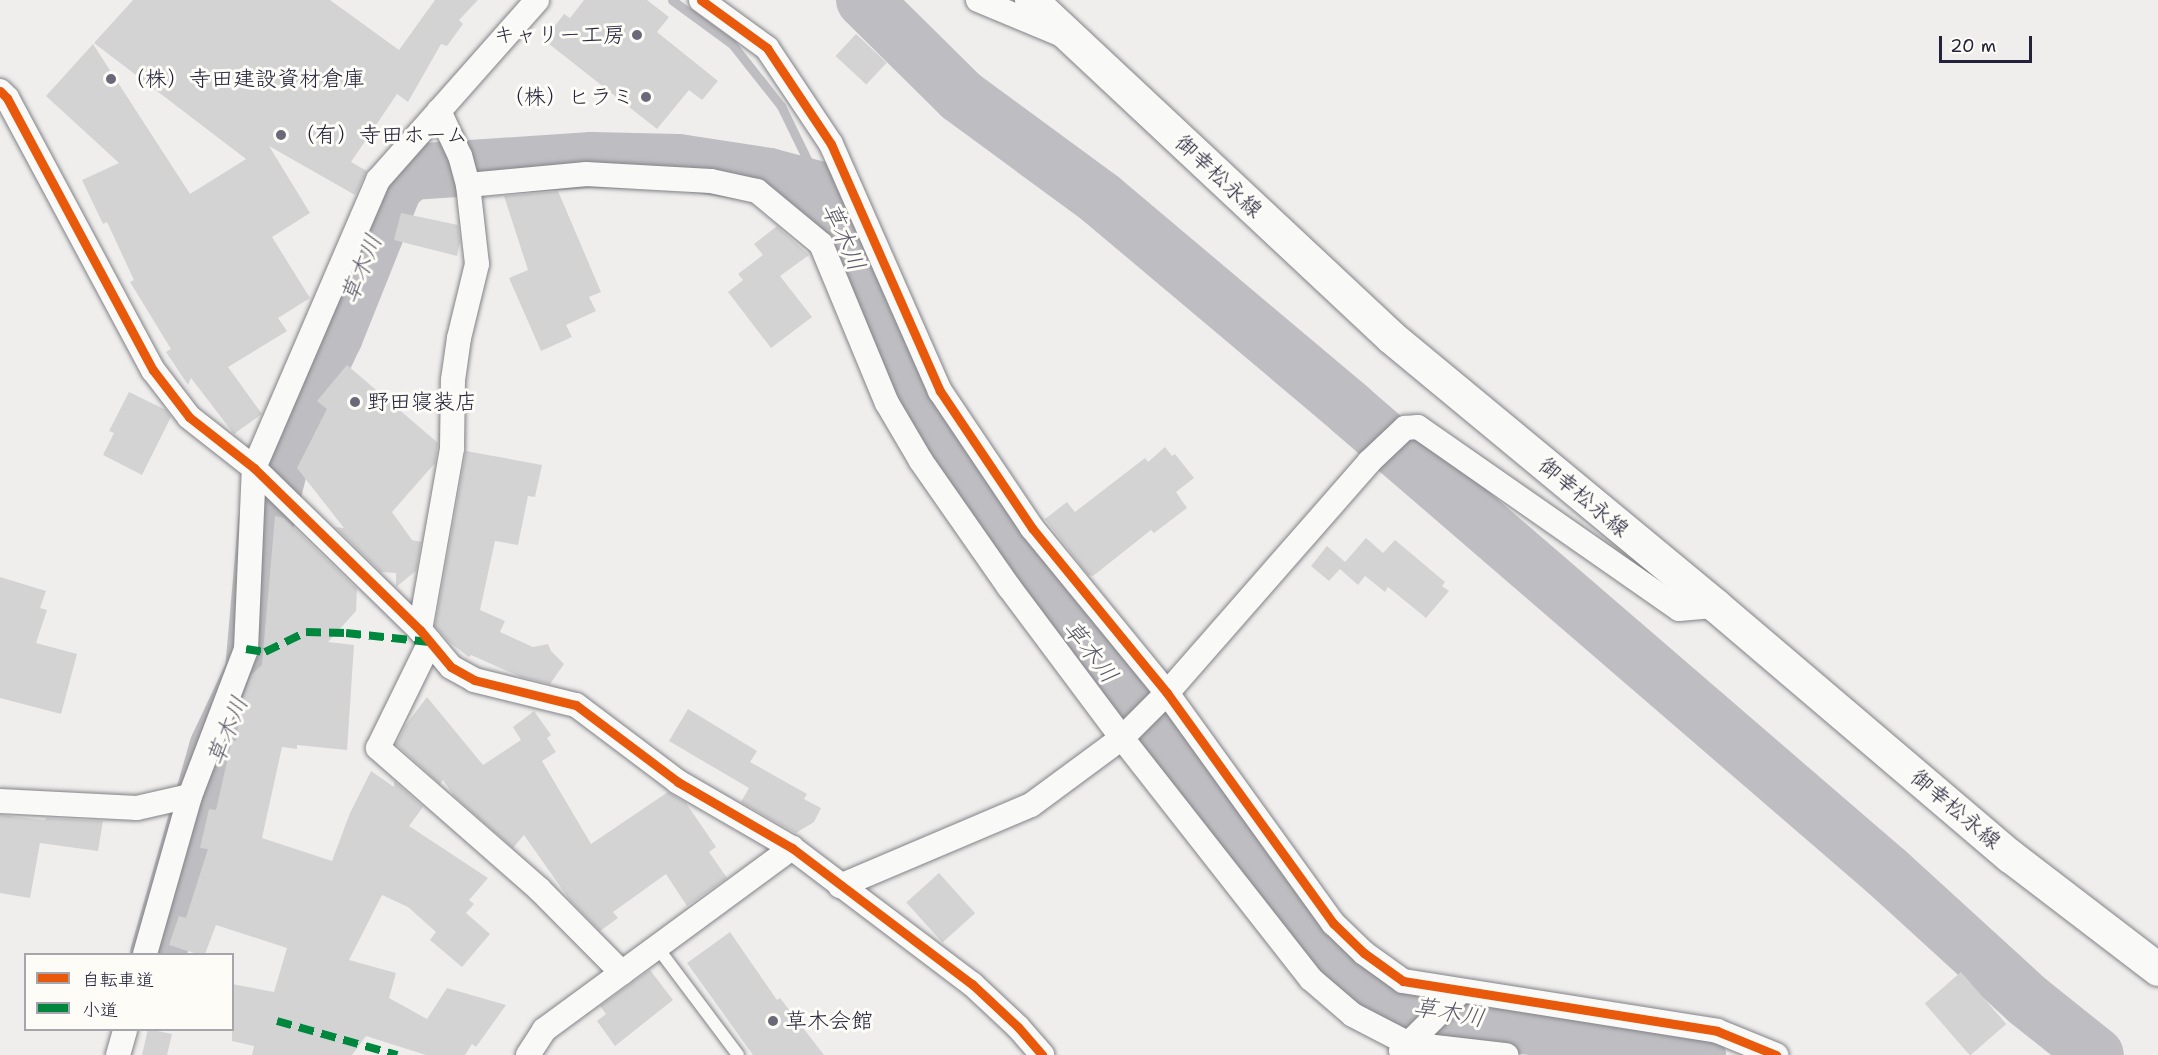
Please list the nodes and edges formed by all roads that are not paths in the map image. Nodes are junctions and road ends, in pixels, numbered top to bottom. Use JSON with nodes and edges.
{"nodes":[{"id":1,"x":537,"y":0,"type":"edge"},
{"id":2,"x":701,"y":0,"type":"edge"},
{"id":3,"x":978,"y":0,"type":"edge"},
{"id":4,"x":1031,"y":0,"type":"edge"},
{"id":5,"x":1076,"y":40,"type":"junction"},
{"id":6,"x":0,"y":91,"type":"edge"},
{"id":7,"x":440,"y":111,"type":"junction"},
{"id":8,"x":464,"y":171,"type":"junction"},
{"id":9,"x":268,"y":481,"type":"junction"},
{"id":10,"x":1716,"y":606,"type":"junction"},
{"id":11,"x":425,"y":636,"type":"junction"},
{"id":12,"x":1162,"y":698,"type":"junction"},
{"id":13,"x":1127,"y":733,"type":"junction"},
{"id":14,"x":190,"y":796,"type":"junction"},
{"id":15,"x":0,"y":801,"type":"edge"},
{"id":16,"x":792,"y":848,"type":"junction"},
{"id":17,"x":840,"y":886,"type":"junction"},
{"id":18,"x":657,"y":946,"type":"junction"},
{"id":19,"x":145,"y":953,"type":"edge"},
{"id":20,"x":2158,"y":969,"type":"edge"},
{"id":21,"x":622,"y":973,"type":"junction"},
{"id":22,"x":1455,"y":998,"type":"junction"},
{"id":23,"x":124,"y":1031,"type":"edge"},
{"id":24,"x":1408,"y":1045,"type":"edge"},
{"id":25,"x":118,"y":1055,"type":"edge"},
{"id":26,"x":528,"y":1055,"type":"edge"},
{"id":27,"x":738,"y":1055,"type":"edge"},
{"id":28,"x":1042,"y":1055,"type":"edge"},
{"id":29,"x":1506,"y":1055,"type":"edge"},
{"id":30,"x":1776,"y":1055,"type":"edge"}],
"edges":[{"from":1,"to":7,"type":"street"},
{"from":2,"to":12,"type":"street"},
{"from":3,"to":5,"type":"street"},
{"from":4,"to":5,"type":"main road","name":"御幸松永線"},
{"from":5,"to":10,"type":"main road","name":"御幸松永線"},
{"from":6,"to":9,"type":"street"},
{"from":7,"to":8,"type":"street"},
{"from":7,"to":9,"type":"street"},
{"from":8,"to":11,"type":"street"},
{"from":8,"to":13,"type":"street"},
{"from":9,"to":11,"type":"street"},
{"from":9,"to":14,"type":"street"},
{"from":10,"to":12,"type":"street"},
{"from":10,"to":20,"type":"main road","name":"御幸松永線"},
{"from":11,"to":16,"type":"street"},
{"from":11,"to":21,"type":"street"},
{"from":12,"to":13,"type":"street"},
{"from":12,"to":22,"type":"street"},
{"from":13,"to":17,"type":"street"},
{"from":13,"to":24,"type":"street"},
{"from":14,"to":15,"type":"street"},
{"from":14,"to":19,"type":"street"},
{"from":16,"to":17,"type":"street"},
{"from":16,"to":18,"type":"street"},
{"from":17,"to":28,"type":"street"},
{"from":18,"to":21,"type":"street"},
{"from":18,"to":27,"type":"lane"},
{"from":21,"to":26,"type":"street"},
{"from":22,"to":24,"type":"street"},
{"from":22,"to":30,"type":"street"},
{"from":23,"to":25,"type":"street"},
{"from":24,"to":29,"type":"street"}]}
